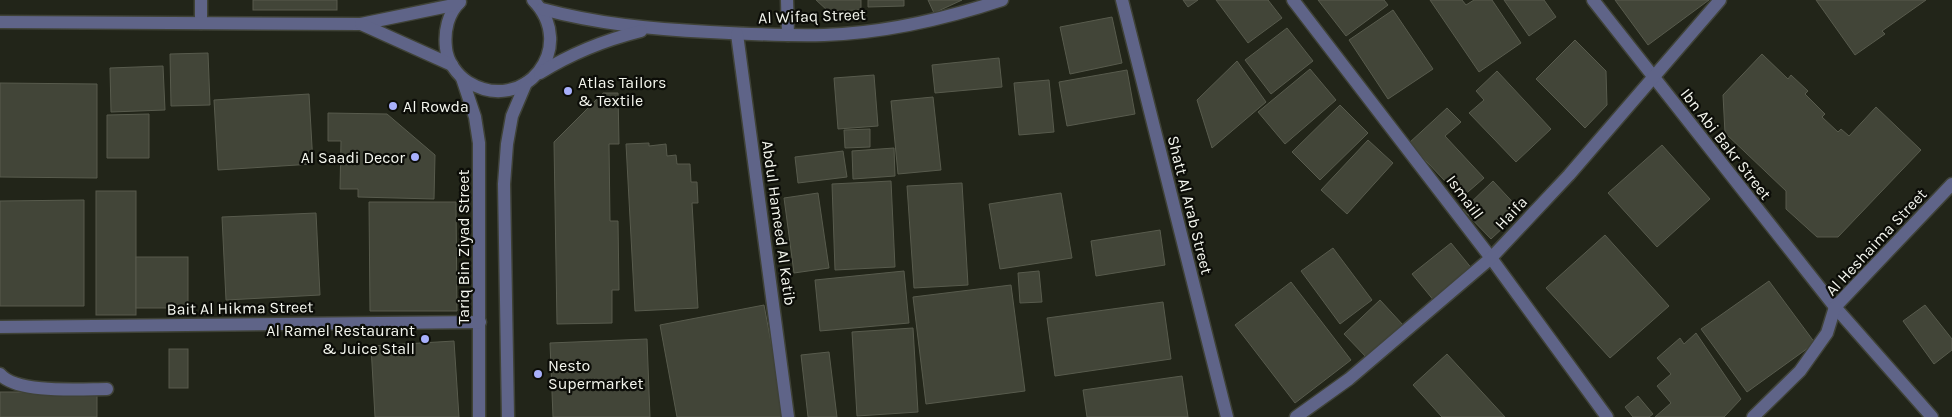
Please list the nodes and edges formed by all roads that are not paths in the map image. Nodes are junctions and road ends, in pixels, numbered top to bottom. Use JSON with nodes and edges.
{"nodes":[{"id":1,"x":201,"y":0,"type":"edge"},
{"id":2,"x":787,"y":0,"type":"edge"},
{"id":3,"x":1002,"y":0,"type":"edge"},
{"id":4,"x":1122,"y":0,"type":"edge"},
{"id":5,"x":1293,"y":0,"type":"edge"},
{"id":6,"x":1593,"y":0,"type":"edge"},
{"id":7,"x":1720,"y":0,"type":"edge"},
{"id":8,"x":460,"y":2,"type":"edge"},
{"id":9,"x":537,"y":5,"type":"edge"},
{"id":10,"x":0,"y":22,"type":"edge"},
{"id":11,"x":202,"y":23,"type":"junction"},
{"id":12,"x":361,"y":24,"type":"junction"},
{"id":13,"x":650,"y":29,"type":"junction"},
{"id":14,"x":737,"y":34,"type":"junction"},
{"id":15,"x":788,"y":35,"type":"junction"},
{"id":16,"x":452,"y":65,"type":"junction"},
{"id":17,"x":462,"y":78,"type":"junction"},
{"id":18,"x":1653,"y":78,"type":"junction"},
{"id":19,"x":531,"y":79,"type":"junction"},
{"id":20,"x":1952,"y":184,"type":"edge"},
{"id":21,"x":1491,"y":258,"type":"junction"},
{"id":22,"x":1835,"y":307,"type":"junction"},
{"id":23,"x":480,"y":322,"type":"junction"},
{"id":24,"x":0,"y":327,"type":"edge"},
{"id":25,"x":0,"y":374,"type":"edge"},
{"id":26,"x":107,"y":390,"type":"dead end"},
{"id":27,"x":479,"y":417,"type":"edge"},
{"id":28,"x":508,"y":417,"type":"edge"},
{"id":29,"x":788,"y":417,"type":"edge"},
{"id":30,"x":1227,"y":417,"type":"edge"},
{"id":31,"x":1296,"y":417,"type":"edge"},
{"id":32,"x":1606,"y":417,"type":"edge"},
{"id":33,"x":1753,"y":417,"type":"edge"},
{"id":34,"x":1932,"y":417,"type":"edge"}],
"edges":[{"from":1,"to":11,"type":"street"},
{"from":2,"to":15,"type":"street"},
{"from":3,"to":15,"type":"street","name":"Al Wifaq Street"},
{"from":4,"to":30,"type":"street","name":"Shatt Al Arab Street"},
{"from":5,"to":21,"type":"street","name":"Ismaill"},
{"from":6,"to":18,"type":"street","name":"Ibn Abi Bakr Street"},
{"from":7,"to":18,"type":"street","name":"Haifa"},
{"from":8,"to":12,"type":"street"},
{"from":8,"to":16,"type":"street"},
{"from":9,"to":13,"type":"street","name":"Al Wifaq Street"},
{"from":9,"to":19,"type":"street"},
{"from":10,"to":11,"type":"street"},
{"from":11,"to":12,"type":"street"},
{"from":12,"to":16,"type":"street"},
{"from":13,"to":14,"type":"street","name":"Al Wifaq Street"},
{"from":13,"to":19,"type":"street","name":"Al Wifaq Street"},
{"from":14,"to":15,"type":"street","name":"Al Wifaq Street"},
{"from":14,"to":29,"type":"street","name":"Abdul Hameed Al Katib"},
{"from":16,"to":17,"type":"street"},
{"from":17,"to":19,"type":"street","name":"Al Wifaq Street"},
{"from":17,"to":23,"type":"street","name":"Tariq Bin Ziyad Street"},
{"from":18,"to":21,"type":"street","name":"Haifa"},
{"from":18,"to":22,"type":"street","name":"Ibn Abi Bakr Street"},
{"from":19,"to":28,"type":"street"},
{"from":20,"to":22,"type":"street","name":"Al Heshaima Street"},
{"from":21,"to":31,"type":"street","name":"Haifa"},
{"from":21,"to":32,"type":"street","name":"Ismaill"},
{"from":22,"to":33,"type":"street","name":"Al Heshaima Street"},
{"from":22,"to":34,"type":"street","name":"Ibn Abi Bakr Street"},
{"from":23,"to":24,"type":"street","name":"Bait Al Hikma Street"},
{"from":23,"to":27,"type":"street","name":"Tariq Bin Ziyad Street"},
{"from":25,"to":26,"type":"street"}]}
